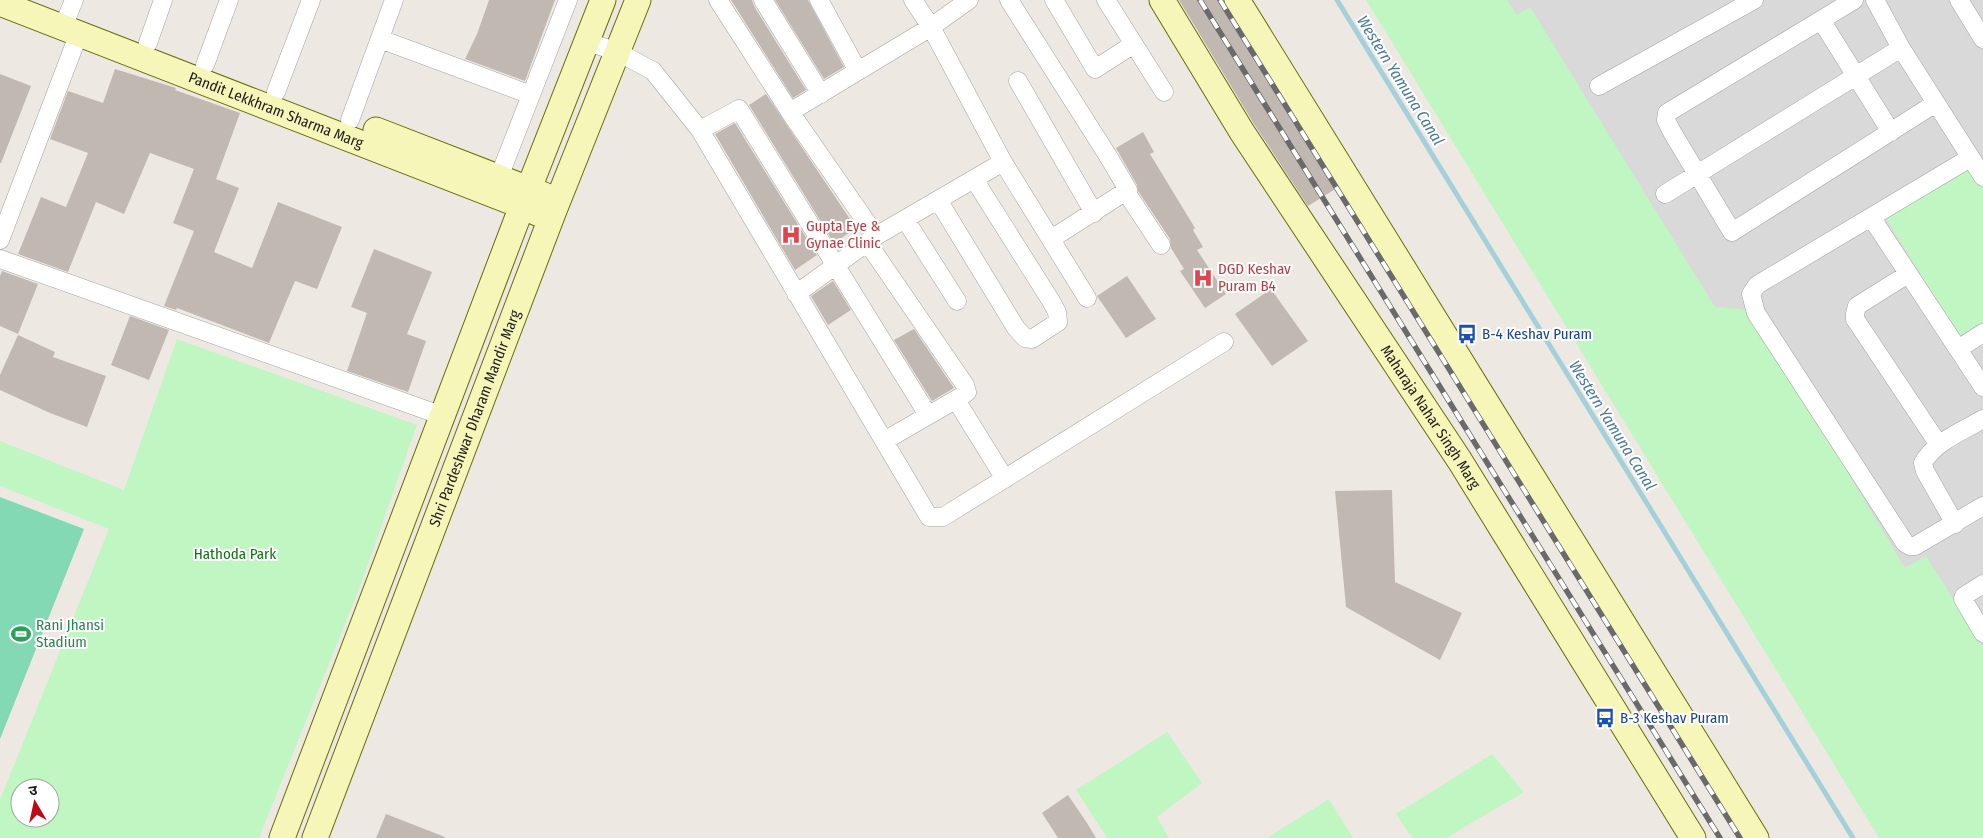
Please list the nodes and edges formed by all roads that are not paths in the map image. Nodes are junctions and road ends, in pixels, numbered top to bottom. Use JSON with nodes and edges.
{"nodes":[{"id":1,"x":36,"y":0,"type":"edge"},
{"id":2,"x":163,"y":0,"type":"edge"},
{"id":3,"x":229,"y":0,"type":"edge"},
{"id":4,"x":311,"y":0,"type":"edge"},
{"id":5,"x":394,"y":0,"type":"edge"},
{"id":6,"x":568,"y":0,"type":"edge"},
{"id":7,"x":603,"y":0,"type":"edge"},
{"id":8,"x":638,"y":0,"type":"edge"},
{"id":9,"x":718,"y":0,"type":"edge"},
{"id":10,"x":763,"y":0,"type":"edge"},
{"id":11,"x":820,"y":0,"type":"edge"},
{"id":12,"x":913,"y":0,"type":"edge"},
{"id":13,"x":969,"y":0,"type":"edge"},
{"id":14,"x":1009,"y":0,"type":"edge"},
{"id":15,"x":1054,"y":0,"type":"edge"},
{"id":16,"x":1106,"y":0,"type":"edge"},
{"id":17,"x":1162,"y":0,"type":"edge"},
{"id":18,"x":1237,"y":0,"type":"edge"},
{"id":19,"x":1754,"y":0,"type":"edge"},
{"id":20,"x":1854,"y":0,"type":"edge"},
{"id":21,"x":1875,"y":0,"type":"edge"},
{"id":22,"x":1959,"y":0,"type":"edge"},
{"id":23,"x":0,"y":3,"type":"edge"},
{"id":24,"x":71,"y":18,"type":"edge"},
{"id":25,"x":1821,"y":20,"type":"junction"},
{"id":26,"x":931,"y":27,"type":"junction"},
{"id":27,"x":380,"y":39,"type":"junction"},
{"id":28,"x":1983,"y":39,"type":"edge"},
{"id":29,"x":587,"y":42,"type":"junction"},
{"id":30,"x":148,"y":43,"type":"junction"},
{"id":31,"x":1134,"y":44,"type":"junction"},
{"id":32,"x":1901,"y":48,"type":"junction"},
{"id":33,"x":616,"y":51,"type":"junction"},
{"id":34,"x":205,"y":65,"type":"junction"},
{"id":35,"x":858,"y":71,"type":"junction"},
{"id":36,"x":1856,"y":77,"type":"junction"},
{"id":37,"x":1018,"y":81,"type":"dead end"},
{"id":38,"x":1599,"y":86,"type":"dead end"},
{"id":39,"x":276,"y":92,"type":"junction"},
{"id":40,"x":1164,"y":92,"type":"dead end"},
{"id":41,"x":821,"y":94,"type":"junction"},
{"id":42,"x":531,"y":95,"type":"junction"},
{"id":43,"x":1936,"y":103,"type":"junction"},
{"id":44,"x":790,"y":112,"type":"junction"},
{"id":45,"x":350,"y":120,"type":"junction"},
{"id":46,"x":700,"y":130,"type":"junction"},
{"id":47,"x":1891,"y":132,"type":"junction"},
{"id":48,"x":1970,"y":158,"type":"junction"},
{"id":49,"x":1003,"y":162,"type":"junction"},
{"id":50,"x":1697,"y":175,"type":"junction"},
{"id":51,"x":499,"y":177,"type":"junction"},
{"id":52,"x":1983,"y":177,"type":"edge"},
{"id":53,"x":974,"y":179,"type":"junction"},
{"id":54,"x":1126,"y":192,"type":"junction"},
{"id":55,"x":1665,"y":194,"type":"dead end"},
{"id":56,"x":526,"y":197,"type":"junction"},
{"id":57,"x":938,"y":200,"type":"junction"},
{"id":58,"x":554,"y":210,"type":"junction"},
{"id":59,"x":1094,"y":213,"type":"junction"},
{"id":60,"x":1871,"y":217,"type":"junction"},
{"id":61,"x":905,"y":219,"type":"junction"},
{"id":62,"x":872,"y":239,"type":"junction"},
{"id":63,"x":1050,"y":239,"type":"junction"},
{"id":64,"x":0,"y":240,"type":"edge"},
{"id":65,"x":1161,"y":245,"type":"dead end"},
{"id":66,"x":0,"y":259,"type":"edge"},
{"id":67,"x":836,"y":266,"type":"junction"},
{"id":68,"x":1908,"y":274,"type":"junction"},
{"id":69,"x":796,"y":294,"type":"junction"},
{"id":70,"x":1087,"y":298,"type":"dead end"},
{"id":71,"x":957,"y":301,"type":"dead end"},
{"id":72,"x":1983,"y":333,"type":"edge"},
{"id":73,"x":1224,"y":342,"type":"dead end"},
{"id":74,"x":1958,"y":349,"type":"junction"},
{"id":75,"x":1983,"y":387,"type":"edge"},
{"id":76,"x":956,"y":400,"type":"junction"},
{"id":77,"x":928,"y":415,"type":"junction"},
{"id":78,"x":443,"y":416,"type":"junction"},
{"id":79,"x":1983,"y":419,"type":"edge"},
{"id":80,"x":884,"y":441,"type":"junction"},
{"id":81,"x":1939,"y":445,"type":"junction"},
{"id":82,"x":1005,"y":479,"type":"junction"},
{"id":83,"x":1983,"y":506,"type":"edge"},
{"id":84,"x":1955,"y":524,"type":"junction"},
{"id":85,"x":1983,"y":584,"type":"edge"},
{"id":86,"x":1983,"y":633,"type":"edge"},
{"id":87,"x":282,"y":838,"type":"edge"},
{"id":88,"x":315,"y":838,"type":"edge"},
{"id":89,"x":1693,"y":838,"type":"edge"},
{"id":90,"x":1756,"y":838,"type":"edge"}],
"edges":[{"from":1,"to":24,"type":"main road","name":"Pandit Lekkhram Sharma Marg"},
{"from":2,"to":30,"type":"street"},
{"from":3,"to":34,"type":"street"},
{"from":4,"to":39,"type":"street"},
{"from":5,"to":27,"type":"street"},
{"from":6,"to":42,"type":"street"},
{"from":7,"to":29,"type":"main road","name":"Shri Pardeshwar Dharam Mandir Marg"},
{"from":8,"to":33,"type":"main road","name":"Shri Pardeshwar Dharam Mandir Marg"},
{"from":9,"to":44,"type":"street"},
{"from":10,"to":41,"type":"street"},
{"from":11,"to":35,"type":"street"},
{"from":12,"to":26,"type":"street"},
{"from":13,"to":26,"type":"street"},
{"from":14,"to":54,"type":"street"},
{"from":15,"to":31,"type":"street"},
{"from":16,"to":31,"type":"street"},
{"from":17,"to":89,"type":"main road","name":"Maharaja Nahar Singh Marg"},
{"from":18,"to":90,"type":"main road"},
{"from":19,"to":38,"type":"street"},
{"from":20,"to":25,"type":"street"},
{"from":21,"to":32,"type":"street"},
{"from":22,"to":28,"type":"street"},
{"from":23,"to":24,"type":"main road","name":"Pandit Lekkhram Sharma Marg"},
{"from":24,"to":30,"type":"main road","name":"Pandit Lekkhram Sharma Marg"},
{"from":24,"to":56,"type":"main road","name":"Pandit Lekkhram Sharma Marg"},
{"from":24,"to":64,"type":"street"},
{"from":25,"to":36,"type":"street"},
{"from":25,"to":50,"type":"street"},
{"from":26,"to":35,"type":"street"},
{"from":26,"to":49,"type":"street"},
{"from":27,"to":42,"type":"street"},
{"from":27,"to":45,"type":"street"},
{"from":29,"to":33,"type":"street"},
{"from":29,"to":56,"type":"main road","name":"Shri Pardeshwar Dharam Mandir Marg"},
{"from":30,"to":34,"type":"main road","name":"Pandit Lekkhram Sharma Marg"},
{"from":31,"to":40,"type":"street"},
{"from":32,"to":36,"type":"street"},
{"from":32,"to":43,"type":"street"},
{"from":33,"to":46,"type":"street"},
{"from":33,"to":58,"type":"main road","name":"Shri Pardeshwar Dharam Mandir Marg"},
{"from":34,"to":39,"type":"main road","name":"Pandit Lekkhram Sharma Marg"},
{"from":35,"to":41,"type":"street"},
{"from":36,"to":47,"type":"street"},
{"from":36,"to":50,"type":"street"},
{"from":37,"to":59,"type":"street"},
{"from":39,"to":45,"type":"main road","name":"Pandit Lekkhram Sharma Marg"},
{"from":41,"to":44,"type":"street"},
{"from":42,"to":51,"type":"street"},
{"from":43,"to":47,"type":"street"},
{"from":43,"to":48,"type":"street"},
{"from":44,"to":62,"type":"street"},
{"from":45,"to":51,"type":"main road","name":"Pandit Lekkhram Sharma Marg"},
{"from":46,"to":67,"type":"street"},
{"from":46,"to":69,"type":"street"},
{"from":47,"to":50,"type":"street"},
{"from":48,"to":52,"type":"street"},
{"from":48,"to":60,"type":"street"},
{"from":49,"to":53,"type":"street"},
{"from":49,"to":63,"type":"street"},
{"from":50,"to":55,"type":"street"},
{"from":51,"to":56,"type":"main road","name":"Pandit Lekkhram Sharma Marg"},
{"from":53,"to":57,"type":"street"},
{"from":53,"to":57,"type":"street"},
{"from":54,"to":59,"type":"street"},
{"from":54,"to":65,"type":"street"},
{"from":56,"to":58,"type":"main road","name":"Pandit Lekkhram Sharma Marg"},
{"from":56,"to":78,"type":"main road","name":"Shri Pardeshwar Dharam Mandir Marg"},
{"from":57,"to":61,"type":"street"},
{"from":58,"to":88,"type":"main road","name":"Shri Pardeshwar Dharam Mandir Marg"},
{"from":59,"to":63,"type":"street"},
{"from":60,"to":68,"type":"street"},
{"from":60,"to":84,"type":"street"},
{"from":61,"to":62,"type":"street"},
{"from":61,"to":71,"type":"street"},
{"from":62,"to":67,"type":"street"},
{"from":62,"to":76,"type":"street"},
{"from":63,"to":70,"type":"street"},
{"from":66,"to":78,"type":"street"},
{"from":67,"to":69,"type":"street"},
{"from":67,"to":77,"type":"street"},
{"from":68,"to":74,"type":"street"},
{"from":68,"to":81,"type":"street"},
{"from":69,"to":80,"type":"street"},
{"from":72,"to":74,"type":"street"},
{"from":73,"to":82,"type":"street"},
{"from":74,"to":75,"type":"street"},
{"from":76,"to":77,"type":"street"},
{"from":76,"to":82,"type":"street"},
{"from":77,"to":80,"type":"street"},
{"from":78,"to":87,"type":"main road","name":"Shri Pardeshwar Dharam Mandir Marg"},
{"from":79,"to":81,"type":"street"},
{"from":80,"to":82,"type":"street"},
{"from":81,"to":84,"type":"street"},
{"from":83,"to":84,"type":"street"},
{"from":85,"to":86,"type":"street"}]}
